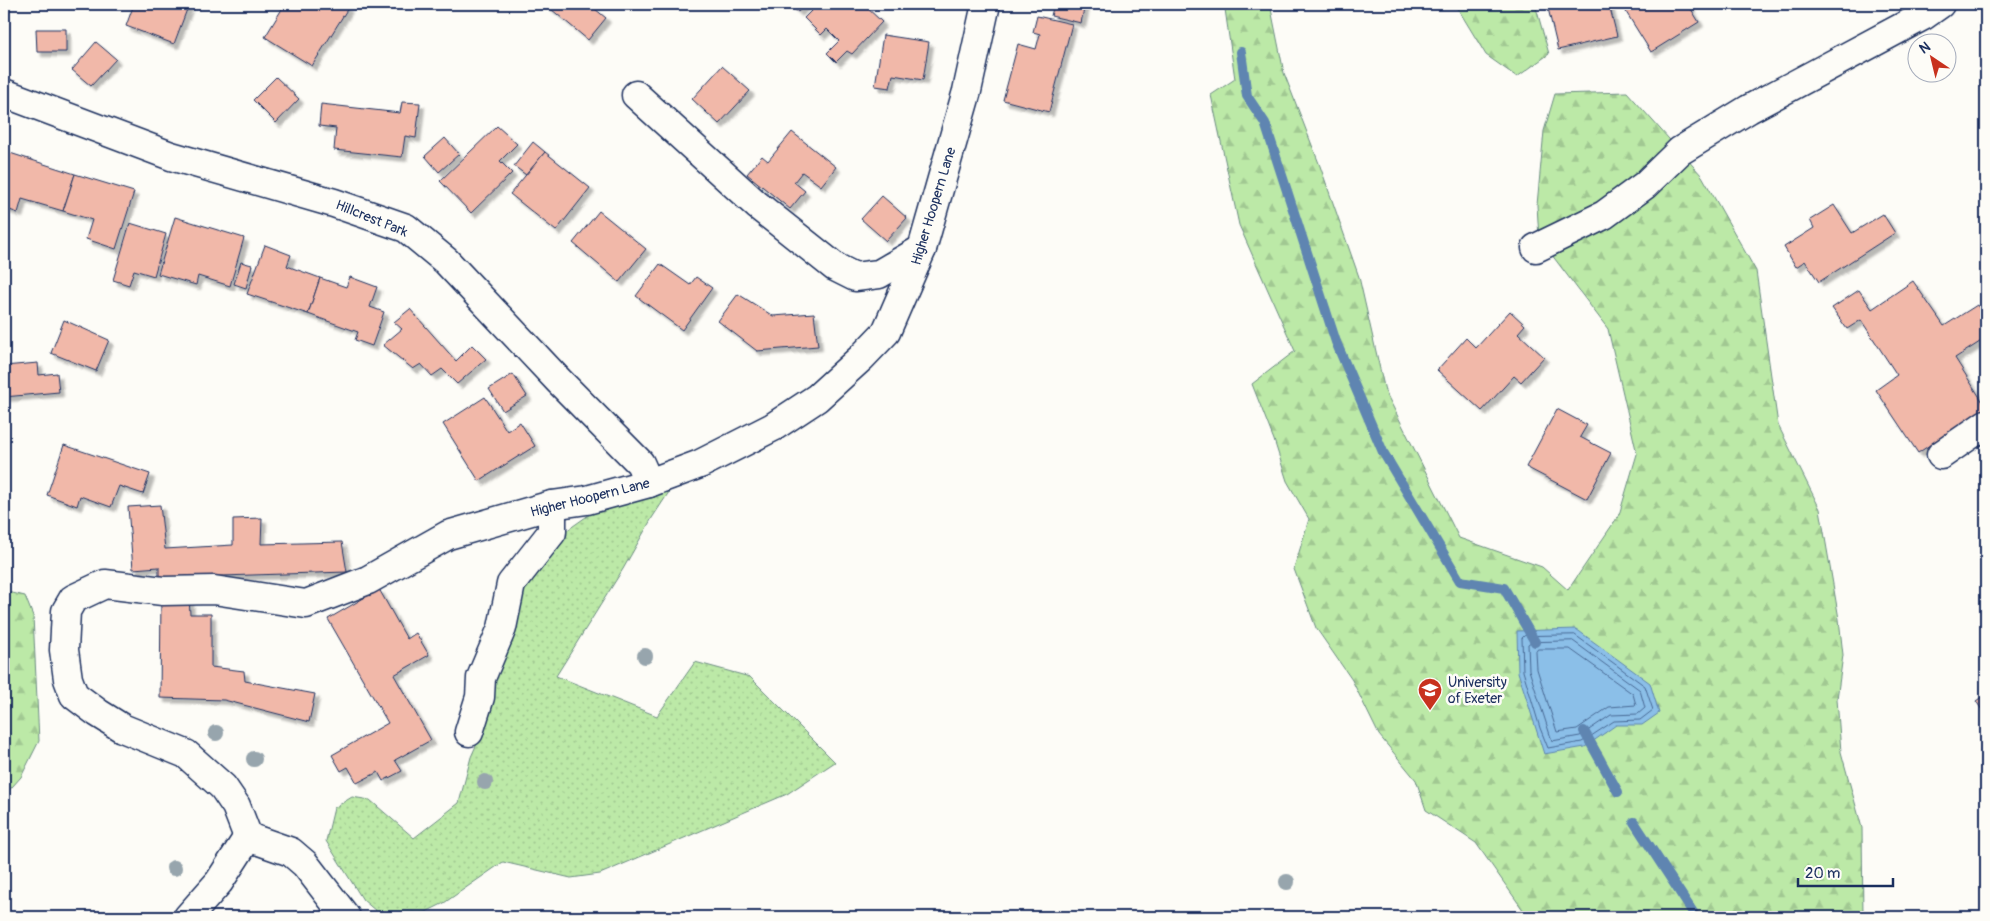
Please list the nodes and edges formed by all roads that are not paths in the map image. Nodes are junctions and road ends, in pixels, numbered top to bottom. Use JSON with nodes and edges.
{"nodes":[{"id":1,"x":986,"y":4,"type":"edge"},
{"id":2,"x":1940,"y":4,"type":"edge"},
{"id":3,"x":4,"y":93,"type":"edge"},
{"id":4,"x":636,"y":95,"type":"dead end"},
{"id":5,"x":1536,"y":248,"type":"dead end"},
{"id":6,"x":922,"y":249,"type":"junction"},
{"id":7,"x":1986,"y":424,"type":"edge"},
{"id":8,"x":1941,"y":455,"type":"dead end"},
{"id":9,"x":649,"y":483,"type":"junction"},
{"id":10,"x":552,"y":505,"type":"junction"},
{"id":11,"x":469,"y":732,"type":"dead end"},
{"id":12,"x":248,"y":837,"type":"junction"},
{"id":13,"x":188,"y":917,"type":"edge"},
{"id":14,"x":346,"y":917,"type":"edge"}],
"edges":[{"from":1,"to":6,"type":"street","name":"Higher Hoopern Lane"},
{"from":2,"to":5,"type":"street"},
{"from":3,"to":9,"type":"street","name":"Hillcrest Park"},
{"from":4,"to":6,"type":"street"},
{"from":6,"to":9,"type":"street","name":"Higher Hoopern Lane"},
{"from":7,"to":8,"type":"street"},
{"from":9,"to":10,"type":"street","name":"Higher Hoopern Lane"},
{"from":10,"to":11,"type":"street"},
{"from":10,"to":12,"type":"street","name":"Higher Hoopern Lane"},
{"from":12,"to":13,"type":"street"},
{"from":12,"to":14,"type":"street"}]}
